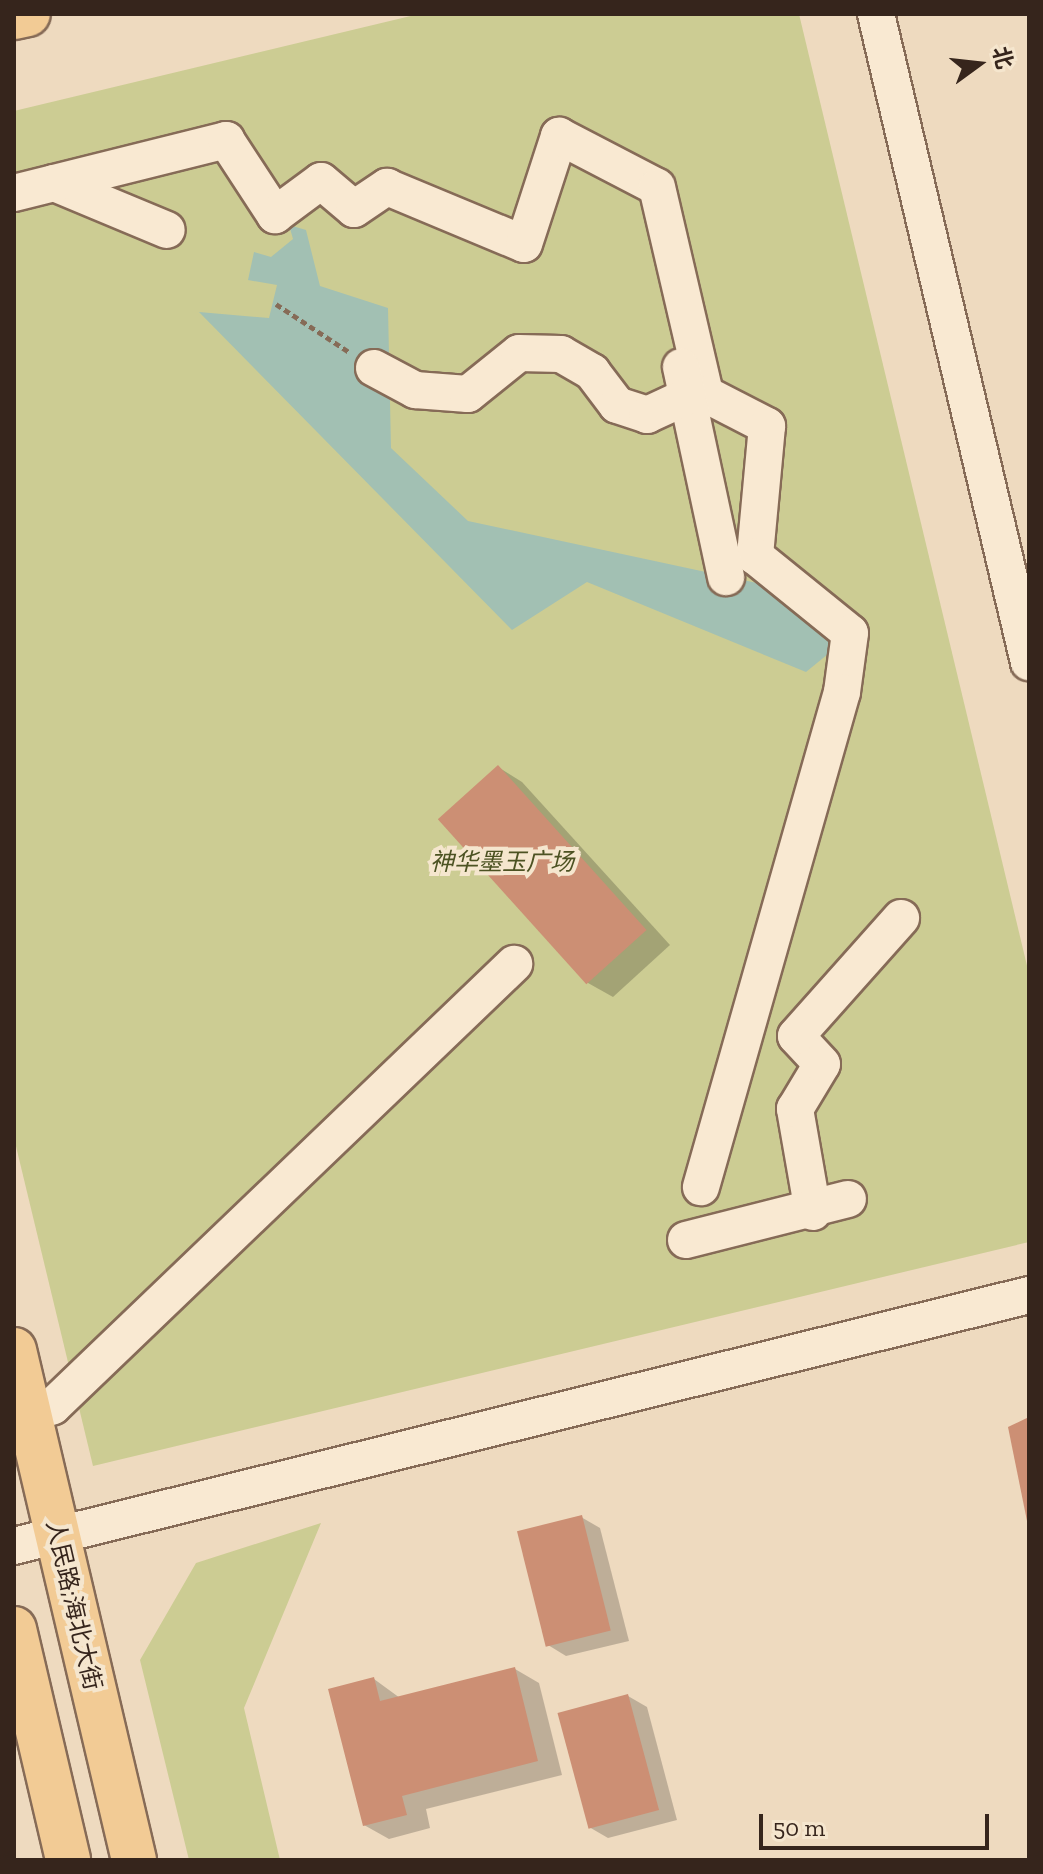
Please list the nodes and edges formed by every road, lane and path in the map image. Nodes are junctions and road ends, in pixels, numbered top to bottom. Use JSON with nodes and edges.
{"nodes":[{"id":1,"x":28,"y":14,"type":"edge"},
{"id":2,"x":876,"y":14,"type":"edge"},
{"id":3,"x":898,"y":14,"type":"edge"},
{"id":4,"x":14,"y":17,"type":"edge"},
{"id":5,"x":636,"y":174,"type":"junction"},
{"id":6,"x":54,"y":183,"type":"junction"},
{"id":7,"x":14,"y":193,"type":"edge"},
{"id":8,"x":167,"y":230,"type":"dead end"},
{"id":9,"x":276,"y":304,"type":"dead end"},
{"id":10,"x":374,"y":368,"type":"joint"},
{"id":11,"x":688,"y":396,"type":"junction"},
{"id":12,"x":1029,"y":569,"type":"edge"},
{"id":13,"x":726,"y":577,"type":"dead end"},
{"id":14,"x":1029,"y":662,"type":"edge"},
{"id":15,"x":901,"y":918,"type":"dead end"},
{"id":16,"x":514,"y":964,"type":"dead end"},
{"id":17,"x":701,"y":1187,"type":"dead end"},
{"id":18,"x":848,"y":1199,"type":"dead end"},
{"id":19,"x":813,"y":1212,"type":"junction"},
{"id":20,"x":686,"y":1240,"type":"dead end"},
{"id":21,"x":1029,"y":1295,"type":"edge"},
{"id":22,"x":14,"y":1350,"type":"edge"},
{"id":23,"x":29,"y":1414,"type":"junction"},
{"id":24,"x":58,"y":1535,"type":"junction"},
{"id":25,"x":14,"y":1546,"type":"edge"},
{"id":26,"x":14,"y":1629,"type":"edge"},
{"id":27,"x":68,"y":1860,"type":"edge"},
{"id":28,"x":134,"y":1860,"type":"edge"}],
"edges":[{"from":1,"to":4,"type":"main road"},
{"from":2,"to":14,"type":"street"},
{"from":3,"to":12,"type":"street"},
{"from":5,"to":6,"type":"street"},
{"from":5,"to":11,"type":"street"},
{"from":5,"to":17,"type":"street"},
{"from":6,"to":7,"type":"street"},
{"from":6,"to":8,"type":"street"},
{"from":9,"to":10,"type":"path"},
{"from":10,"to":11,"type":"street"},
{"from":11,"to":13,"type":"street"},
{"from":15,"to":19,"type":"street"},
{"from":16,"to":23,"type":"street"},
{"from":18,"to":19,"type":"street"},
{"from":19,"to":20,"type":"street"},
{"from":21,"to":24,"type":"street"},
{"from":22,"to":23,"type":"main road","name":"人民路;海北大街"},
{"from":23,"to":24,"type":"main road","name":"人民路;海北大街"},
{"from":24,"to":25,"type":"street"},
{"from":24,"to":28,"type":"main road","name":"人民路;海北大街"},
{"from":26,"to":27,"type":"main road"}]}
